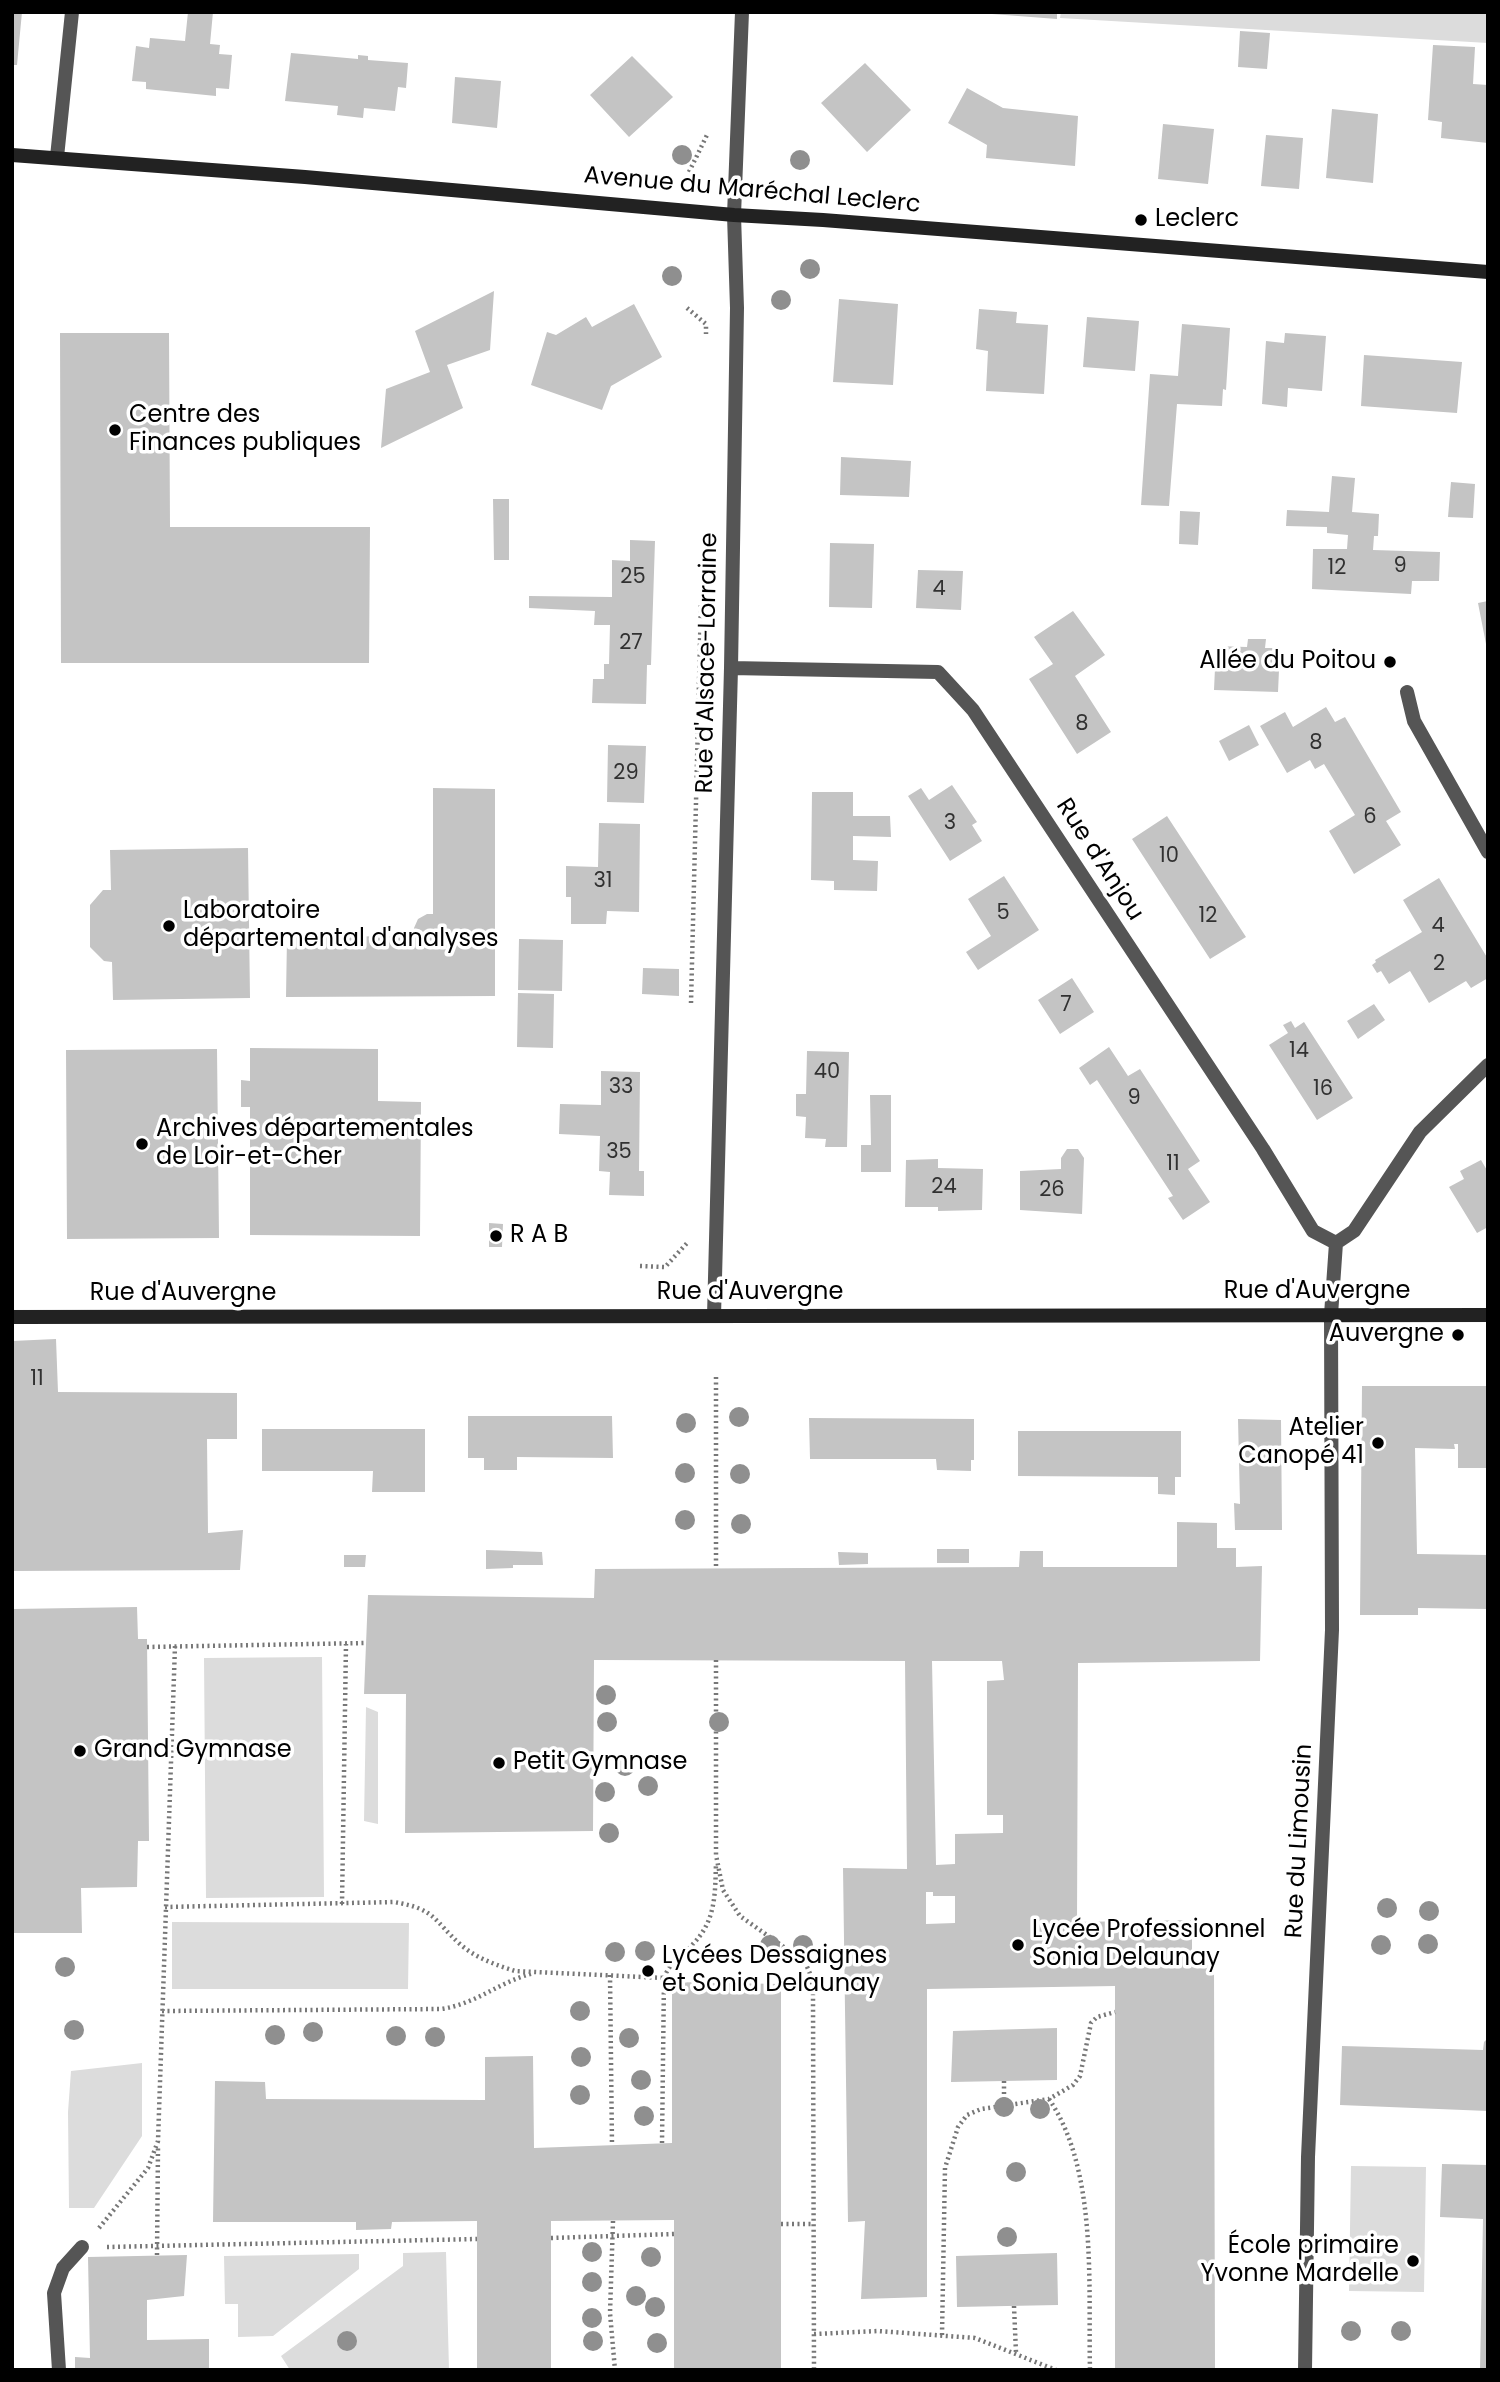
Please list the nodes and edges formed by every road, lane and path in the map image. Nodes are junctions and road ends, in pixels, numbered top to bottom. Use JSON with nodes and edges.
{"nodes":[{"id":1,"x":72,"y":12,"type":"edge"},
{"id":2,"x":742,"y":12,"type":"edge"},
{"id":3,"x":57,"y":157,"type":"junction"},
{"id":4,"x":13,"y":159,"type":"edge"},
{"id":5,"x":734,"y":215,"type":"junction"},
{"id":6,"x":1488,"y":272,"type":"edge"},
{"id":7,"x":687,"y":308,"type":"dead end"},
{"id":8,"x":706,"y":337,"type":"dead end"},
{"id":9,"x":701,"y":592,"type":"dead end"},
{"id":10,"x":731,"y":668,"type":"junction"},
{"id":11,"x":1407,"y":692,"type":"dead end"},
{"id":12,"x":1488,"y":852,"type":"edge"},
{"id":13,"x":691,"y":1009,"type":"dead end"},
{"id":14,"x":1488,"y":1065,"type":"edge"},
{"id":15,"x":688,"y":1230,"type":"dead end"},
{"id":16,"x":1336,"y":1243,"type":"junction"},
{"id":17,"x":640,"y":1266,"type":"dead end"},
{"id":18,"x":1331,"y":1315,"type":"junction"},
{"id":19,"x":1488,"y":1315,"type":"edge"},
{"id":20,"x":714,"y":1316,"type":"junction"},
{"id":21,"x":12,"y":1318,"type":"edge"},
{"id":22,"x":716,"y":1377,"type":"dead end"},
{"id":23,"x":716,"y":1569,"type":"dead end"},
{"id":24,"x":366,"y":1643,"type":"dead end"},
{"id":25,"x":346,"y":1644,"type":"junction"},
{"id":26,"x":175,"y":1646,"type":"junction"},
{"id":27,"x":147,"y":1647,"type":"dead end"},
{"id":28,"x":716,"y":1660,"type":"dead end"},
{"id":29,"x":716,"y":1855,"type":"junction"},
{"id":30,"x":342,"y":1903,"type":"junction"},
{"id":31,"x":165,"y":1907,"type":"junction"},
{"id":32,"x":541,"y":1971,"type":"junction"},
{"id":33,"x":610,"y":1975,"type":"junction"},
{"id":34,"x":664,"y":1978,"type":"junction"},
{"id":35,"x":162,"y":2011,"type":"junction"},
{"id":36,"x":1115,"y":2012,"type":"dead end"},
{"id":37,"x":1004,"y":2080,"type":"dead end"},
{"id":38,"x":1049,"y":2099,"type":"junction"},
{"id":39,"x":1004,"y":2105,"type":"junction"},
{"id":40,"x":158,"y":2141,"type":"junction"},
{"id":41,"x":662,"y":2143,"type":"dead end"},
{"id":42,"x":612,"y":2145,"type":"dead end"},
{"id":43,"x":613,"y":2221,"type":"dead end"},
{"id":44,"x":781,"y":2224,"type":"dead end"},
{"id":45,"x":813,"y":2224,"type":"junction"},
{"id":46,"x":674,"y":2234,"type":"dead end"},
{"id":47,"x":613,"y":2236,"type":"junction"},
{"id":48,"x":551,"y":2238,"type":"dead end"},
{"id":49,"x":477,"y":2239,"type":"dead end"},
{"id":50,"x":157,"y":2246,"type":"junction"},
{"id":51,"x":82,"y":2248,"type":"junction"},
{"id":52,"x":157,"y":2255,"type":"dead end"},
{"id":53,"x":1014,"y":2306,"type":"dead end"},
{"id":54,"x":814,"y":2334,"type":"junction"},
{"id":55,"x":942,"y":2335,"type":"junction"},
{"id":56,"x":1016,"y":2353,"type":"junction"},
{"id":57,"x":59,"y":2370,"type":"edge"},
{"id":58,"x":615,"y":2370,"type":"edge"},
{"id":59,"x":814,"y":2370,"type":"edge"},
{"id":60,"x":1056,"y":2370,"type":"edge"},
{"id":61,"x":1090,"y":2370,"type":"edge"},
{"id":62,"x":1305,"y":2370,"type":"edge"}],
"edges":[{"from":1,"to":3,"type":"street"},
{"from":2,"to":5,"type":"street","name":"Rue d'Alsace-Lorraine"},
{"from":3,"to":4,"type":"main road","name":"Avenue du Maréchal Leclerc"},
{"from":3,"to":5,"type":"main road","name":"Avenue du Maréchal Leclerc"},
{"from":5,"to":6,"type":"main road","name":"Avenue du Maréchal Leclerc"},
{"from":5,"to":10,"type":"street","name":"Rue d'Alsace-Lorraine"},
{"from":7,"to":8,"type":"path"},
{"from":9,"to":13,"type":"path"},
{"from":10,"to":16,"type":"street","name":"Rue d'Anjou"},
{"from":10,"to":20,"type":"street","name":"Rue d'Alsace-Lorraine"},
{"from":11,"to":12,"type":"street"},
{"from":14,"to":16,"type":"street"},
{"from":15,"to":17,"type":"path"},
{"from":16,"to":18,"type":"street","name":"Rue du Limousin"},
{"from":18,"to":19,"type":"main road","name":"Rue d'Auvergne"},
{"from":18,"to":20,"type":"main road","name":"Rue d'Auvergne"},
{"from":18,"to":62,"type":"street","name":"Rue du Limousin"},
{"from":20,"to":21,"type":"main road","name":"Rue d'Auvergne"},
{"from":22,"to":23,"type":"path"},
{"from":24,"to":25,"type":"path"},
{"from":25,"to":26,"type":"path"},
{"from":25,"to":30,"type":"path"},
{"from":26,"to":27,"type":"path"},
{"from":26,"to":31,"type":"path"},
{"from":28,"to":29,"type":"path"},
{"from":29,"to":34,"type":"path"},
{"from":29,"to":45,"type":"path"},
{"from":30,"to":31,"type":"path"},
{"from":30,"to":32,"type":"path"},
{"from":31,"to":35,"type":"path"},
{"from":32,"to":33,"type":"path"},
{"from":32,"to":35,"type":"path"},
{"from":33,"to":34,"type":"path"},
{"from":33,"to":42,"type":"path"},
{"from":34,"to":41,"type":"path"},
{"from":35,"to":40,"type":"path"},
{"from":36,"to":38,"type":"path"},
{"from":37,"to":39,"type":"path"},
{"from":38,"to":39,"type":"path"},
{"from":38,"to":61,"type":"path"},
{"from":39,"to":55,"type":"path"},
{"from":40,"to":50,"type":"path"},
{"from":40,"to":51,"type":"path"},
{"from":43,"to":47,"type":"path"},
{"from":44,"to":45,"type":"path"},
{"from":45,"to":54,"type":"path"},
{"from":46,"to":47,"type":"path"},
{"from":47,"to":48,"type":"path"},
{"from":47,"to":58,"type":"path"},
{"from":49,"to":50,"type":"path"},
{"from":50,"to":51,"type":"path"},
{"from":50,"to":52,"type":"path"},
{"from":51,"to":57,"type":"street"},
{"from":53,"to":56,"type":"path"},
{"from":54,"to":55,"type":"path"},
{"from":54,"to":59,"type":"path"},
{"from":55,"to":56,"type":"path"},
{"from":56,"to":60,"type":"path"}]}
